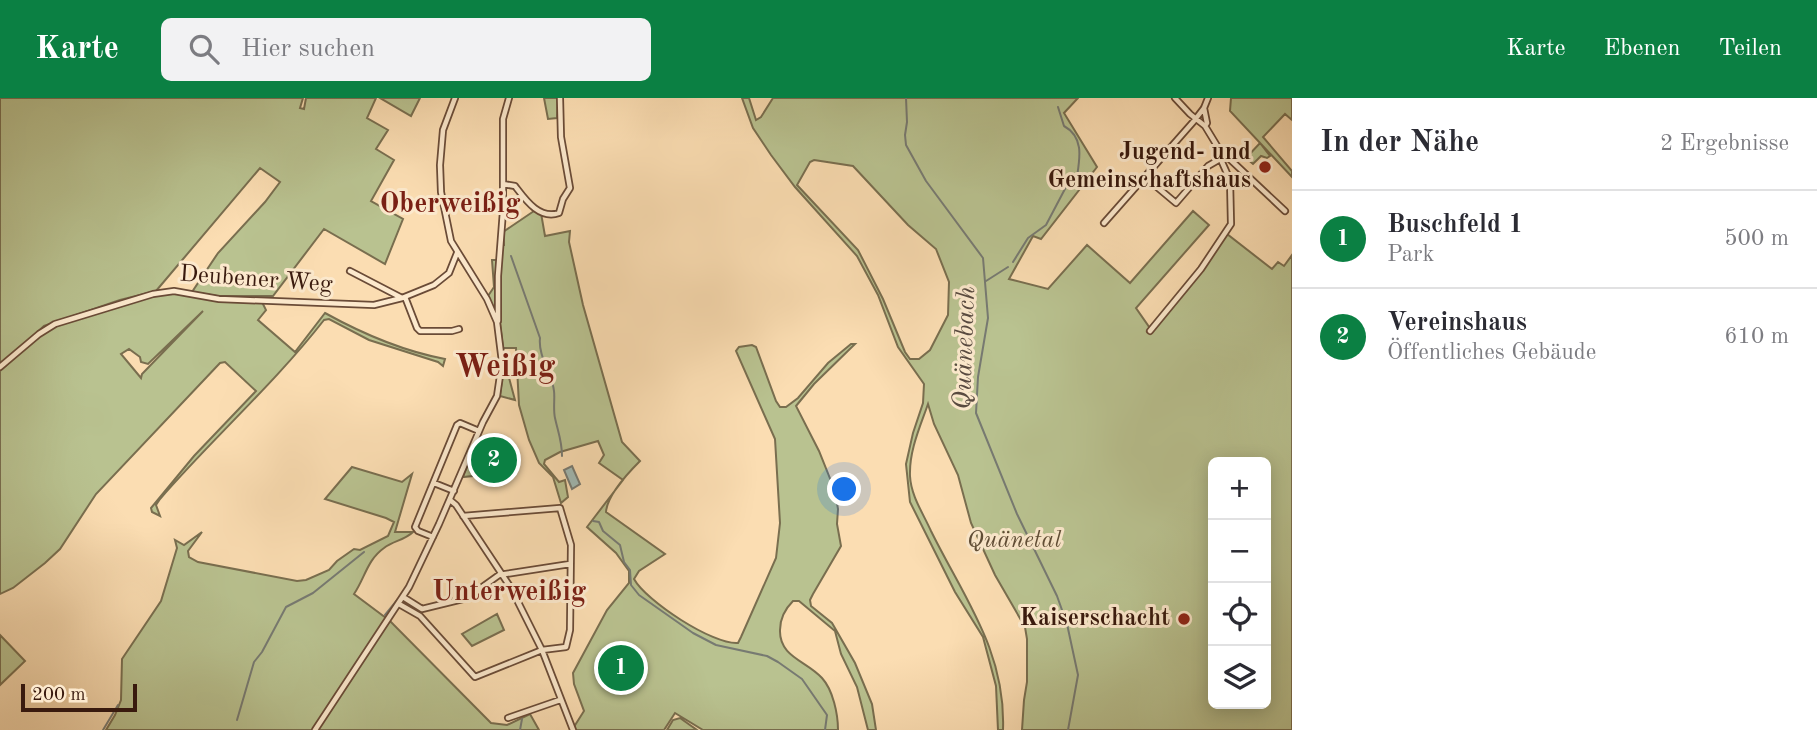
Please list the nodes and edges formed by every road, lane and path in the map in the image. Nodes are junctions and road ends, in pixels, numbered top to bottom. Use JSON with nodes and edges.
{"nodes":[{"id":1,"x":454,"y":98,"type":"edge"},
{"id":2,"x":509,"y":98,"type":"edge"},
{"id":3,"x":560,"y":98,"type":"edge"},
{"id":4,"x":1175,"y":98,"type":"edge"},
{"id":5,"x":1208,"y":98,"type":"edge"},
{"id":6,"x":1204,"y":108,"type":"junction"},
{"id":7,"x":1195,"y":119,"type":"junction"},
{"id":8,"x":1205,"y":126,"type":"junction"},
{"id":9,"x":1219,"y":149,"type":"junction"},
{"id":10,"x":1220,"y":159,"type":"junction"},
{"id":11,"x":1145,"y":177,"type":"junction"},
{"id":12,"x":503,"y":184,"type":"junction"},
{"id":13,"x":1285,"y":211,"type":"dead end"},
{"id":14,"x":1104,"y":223,"type":"dead end"},
{"id":15,"x":457,"y":253,"type":"junction"},
{"id":16,"x":350,"y":271,"type":"dead end"},
{"id":17,"x":404,"y":297,"type":"junction"},
{"id":18,"x":497,"y":322,"type":"junction"},
{"id":19,"x":459,"y":329,"type":"dead end"},
{"id":20,"x":1150,"y":331,"type":"dead end"},
{"id":21,"x":0,"y":367,"type":"edge"},
{"id":22,"x":478,"y":431,"type":"junction"},
{"id":23,"x":434,"y":483,"type":"junction"},
{"id":24,"x":454,"y":491,"type":"junction"},
{"id":25,"x":450,"y":500,"type":"junction"},
{"id":26,"x":463,"y":516,"type":"junction"},
{"id":27,"x":433,"y":537,"type":"junction"},
{"id":28,"x":570,"y":564,"type":"junction"},
{"id":29,"x":502,"y":575,"type":"junction"},
{"id":30,"x":403,"y":597,"type":"junction"},
{"id":31,"x":399,"y":604,"type":"junction"},
{"id":32,"x":422,"y":609,"type":"junction"},
{"id":33,"x":419,"y":614,"type":"junction"},
{"id":34,"x":542,"y":650,"type":"junction"},
{"id":35,"x":560,"y":700,"type":"junction"},
{"id":36,"x":508,"y":718,"type":"dead end"},
{"id":37,"x":315,"y":730,"type":"edge"},
{"id":38,"x":573,"y":730,"type":"edge"}],
"edges":[{"from":1,"to":15,"type":"street"},
{"from":2,"to":12,"type":"street"},
{"from":3,"to":12,"type":"street"},
{"from":4,"to":7,"type":"street"},
{"from":5,"to":6,"type":"street"},
{"from":6,"to":7,"type":"street"},
{"from":6,"to":8,"type":"street"},
{"from":7,"to":8,"type":"street"},
{"from":7,"to":11,"type":"street"},
{"from":8,"to":9,"type":"street"},
{"from":9,"to":10,"type":"street"},
{"from":9,"to":13,"type":"street"},
{"from":10,"to":11,"type":"street"},
{"from":10,"to":20,"type":"street"},
{"from":11,"to":14,"type":"street"},
{"from":12,"to":18,"type":"street"},
{"from":15,"to":17,"type":"street","name":"Deubener Weg"},
{"from":15,"to":18,"type":"street"},
{"from":16,"to":17,"type":"street","name":"Deubener Weg"},
{"from":17,"to":19,"type":"street"},
{"from":17,"to":21,"type":"street","name":"Deubener Weg"},
{"from":18,"to":22,"type":"street"},
{"from":22,"to":23,"type":"street"},
{"from":22,"to":24,"type":"street"},
{"from":23,"to":24,"type":"street"},
{"from":23,"to":27,"type":"street"},
{"from":24,"to":25,"type":"street"},
{"from":25,"to":26,"type":"street"},
{"from":25,"to":27,"type":"street"},
{"from":26,"to":28,"type":"street"},
{"from":26,"to":29,"type":"street"},
{"from":27,"to":30,"type":"street"},
{"from":28,"to":29,"type":"street"},
{"from":28,"to":34,"type":"street"},
{"from":29,"to":32,"type":"street"},
{"from":29,"to":34,"type":"street"},
{"from":30,"to":31,"type":"street"},
{"from":30,"to":32,"type":"street"},
{"from":31,"to":33,"type":"street"},
{"from":31,"to":37,"type":"street"},
{"from":32,"to":33,"type":"street"},
{"from":33,"to":34,"type":"street"},
{"from":34,"to":35,"type":"street"},
{"from":35,"to":36,"type":"street"},
{"from":35,"to":38,"type":"street"}]}
